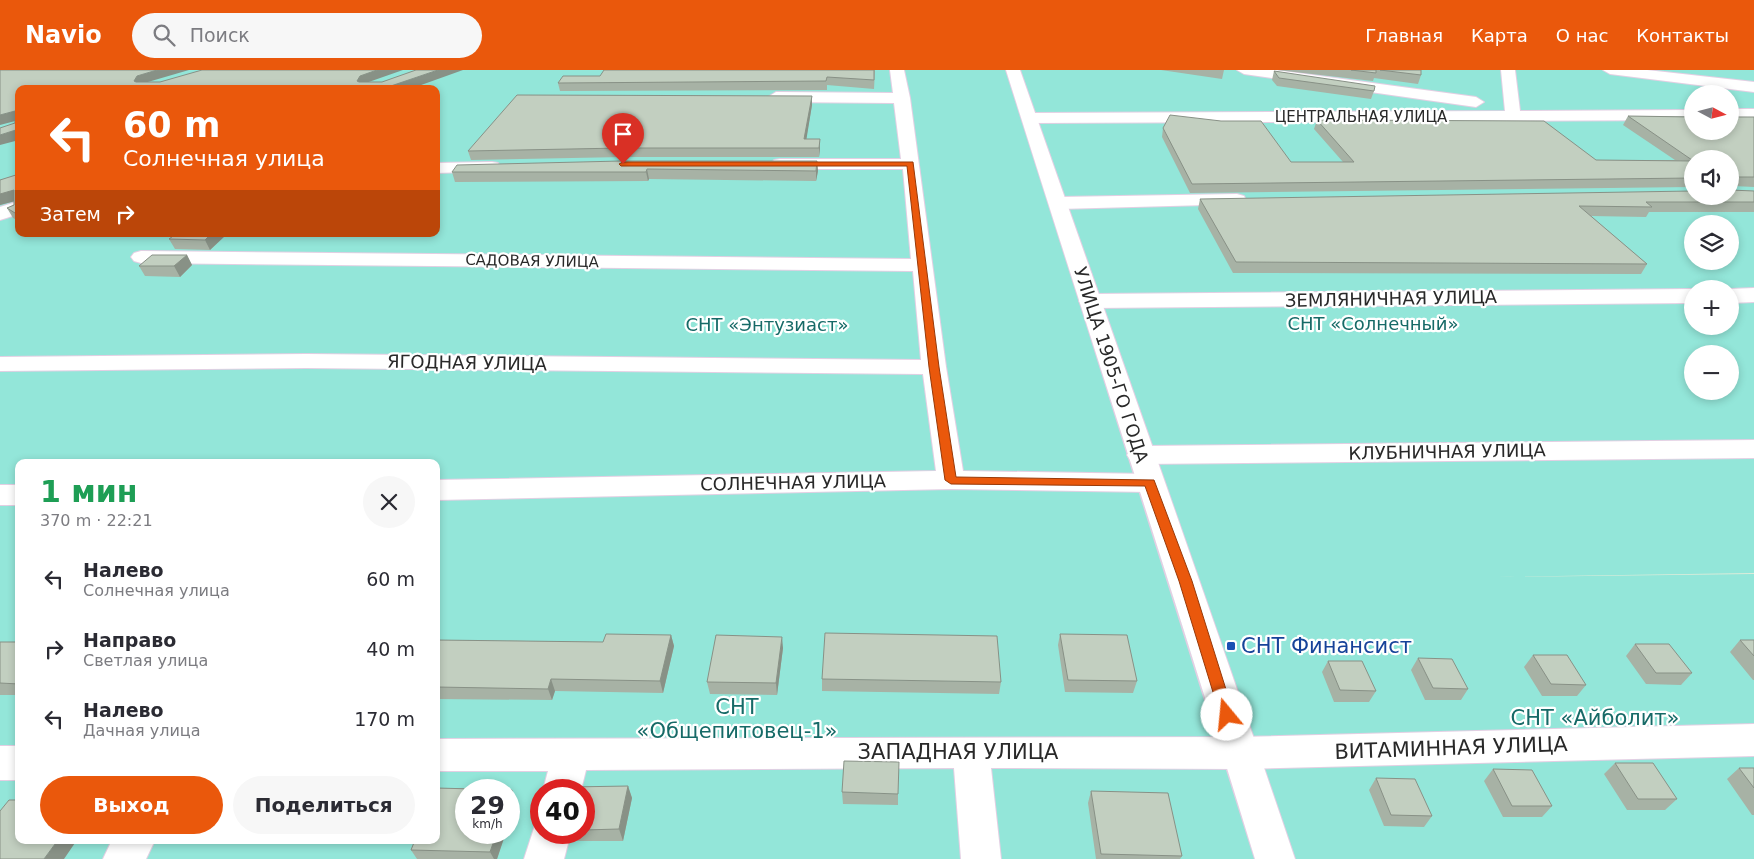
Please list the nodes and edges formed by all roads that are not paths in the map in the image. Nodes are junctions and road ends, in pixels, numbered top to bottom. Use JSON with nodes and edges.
{"nodes":[{"id":1,"x":897,"y":70,"type":"edge"},
{"id":2,"x":1013,"y":70,"type":"edge"},
{"id":3,"x":1244,"y":70,"type":"edge"},
{"id":4,"x":1508,"y":70,"type":"edge"},
{"id":5,"x":1610,"y":70,"type":"edge"},
{"id":6,"x":1754,"y":87,"type":"edge"},
{"id":7,"x":762,"y":97,"type":"edge"},
{"id":8,"x":902,"y":98,"type":"junction"},
{"id":9,"x":1513,"y":111,"type":"junction"},
{"id":10,"x":1684,"y":114,"type":"edge"},
{"id":11,"x":1739,"y":114,"type":"edge"},
{"id":12,"x":1754,"y":114,"type":"edge"},
{"id":13,"x":1030,"y":118,"type":"junction"},
{"id":14,"x":760,"y":164,"type":"edge"},
{"id":15,"x":911,"y":164,"type":"junction"},
{"id":16,"x":505,"y":166,"type":"edge"},
{"id":17,"x":440,"y":168,"type":"edge"},
{"id":18,"x":1256,"y":200,"type":"edge"},
{"id":19,"x":1059,"y":203,"type":"junction"},
{"id":20,"x":15,"y":208,"type":"edge"},
{"id":21,"x":0,"y":214,"type":"edge"},
{"id":22,"x":141,"y":257,"type":"dead end"},
{"id":23,"x":922,"y":265,"type":"junction"},
{"id":24,"x":1754,"y":295,"type":"edge"},
{"id":25,"x":1684,"y":296,"type":"edge"},
{"id":26,"x":1739,"y":296,"type":"edge"},
{"id":27,"x":1090,"y":301,"type":"junction"},
{"id":28,"x":0,"y":364,"type":"edge"},
{"id":29,"x":934,"y":367,"type":"junction"},
{"id":30,"x":1754,"y":448,"type":"edge"},
{"id":31,"x":1141,"y":455,"type":"junction"},
{"id":32,"x":951,"y":480,"type":"junction"},
{"id":33,"x":1150,"y":482,"type":"junction"},
{"id":34,"x":440,"y":490,"type":"edge"},
{"id":35,"x":0,"y":495,"type":"edge"},
{"id":36,"x":15,"y":495,"type":"edge"},
{"id":37,"x":1754,"y":740,"type":"edge"},
{"id":38,"x":971,"y":752,"type":"junction"},
{"id":39,"x":572,"y":753,"type":"junction"},
{"id":40,"x":1239,"y":753,"type":"junction"},
{"id":41,"x":440,"y":755,"type":"edge"},
{"id":42,"x":0,"y":763,"type":"edge"},
{"id":43,"x":15,"y":763,"type":"edge"},
{"id":44,"x":565,"y":779,"type":"edge"},
{"id":45,"x":132,"y":844,"type":"edge"},
{"id":46,"x":548,"y":844,"type":"edge"},
{"id":47,"x":123,"y":859,"type":"edge"},
{"id":48,"x":544,"y":859,"type":"edge"},
{"id":49,"x":981,"y":859,"type":"edge"},
{"id":50,"x":1275,"y":859,"type":"edge"}],
"edges":[{"from":1,"to":8,"type":"street"},
{"from":2,"to":13,"type":"street","name":"УЛИЦА 1905-ГО ГОДА"},
{"from":3,"to":9,"type":"street"},
{"from":4,"to":9,"type":"street"},
{"from":5,"to":6,"type":"street"},
{"from":7,"to":8,"type":"street"},
{"from":8,"to":15,"type":"street"},
{"from":9,"to":10,"type":"street","name":"ЦЕНТРАЛЬНАЯ УЛИЦА"},
{"from":9,"to":13,"type":"street","name":"ЦЕНТРАЛЬНАЯ УЛИЦА"},
{"from":11,"to":12,"type":"street"},
{"from":13,"to":19,"type":"street","name":"УЛИЦА 1905-ГО ГОДА"},
{"from":14,"to":15,"type":"street"},
{"from":15,"to":23,"type":"street"},
{"from":16,"to":17,"type":"street"},
{"from":18,"to":19,"type":"street"},
{"from":19,"to":27,"type":"street","name":"УЛИЦА 1905-ГО ГОДА"},
{"from":20,"to":21,"type":"street"},
{"from":22,"to":23,"type":"street","name":"САДОВАЯ УЛИЦА"},
{"from":23,"to":29,"type":"street"},
{"from":24,"to":26,"type":"street"},
{"from":25,"to":27,"type":"street","name":"ЗЕМЛЯНИЧНАЯ УЛИЦА"},
{"from":27,"to":31,"type":"street","name":"УЛИЦА 1905-ГО ГОДА"},
{"from":28,"to":29,"type":"street","name":"ЯГОДНАЯ УЛИЦА"},
{"from":29,"to":32,"type":"street"},
{"from":30,"to":31,"type":"street","name":"КЛУБНИЧНАЯ УЛИЦА"},
{"from":31,"to":33,"type":"street","name":"УЛИЦА 1905-ГО ГОДА"},
{"from":32,"to":33,"type":"street","name":"СОЛНЕЧНАЯ УЛИЦА"},
{"from":32,"to":34,"type":"street","name":"СОЛНЕЧНАЯ УЛИЦА"},
{"from":33,"to":40,"type":"street","name":"УЛИЦА 1905-ГО ГОДА"},
{"from":35,"to":36,"type":"street"},
{"from":37,"to":40,"type":"street","name":"ВИТАМИННАЯ УЛИЦА"},
{"from":38,"to":39,"type":"street","name":"ЗАПАДНАЯ УЛИЦА"},
{"from":38,"to":40,"type":"street","name":"ЗАПАДНАЯ УЛИЦА"},
{"from":38,"to":49,"type":"street"},
{"from":39,"to":41,"type":"street","name":"ЗАПАДНАЯ УЛИЦА"},
{"from":39,"to":44,"type":"street"},
{"from":40,"to":50,"type":"street","name":"УЛИЦА 1905-ГО ГОДА"},
{"from":42,"to":43,"type":"street"},
{"from":45,"to":47,"type":"street"},
{"from":46,"to":48,"type":"street"}]}
